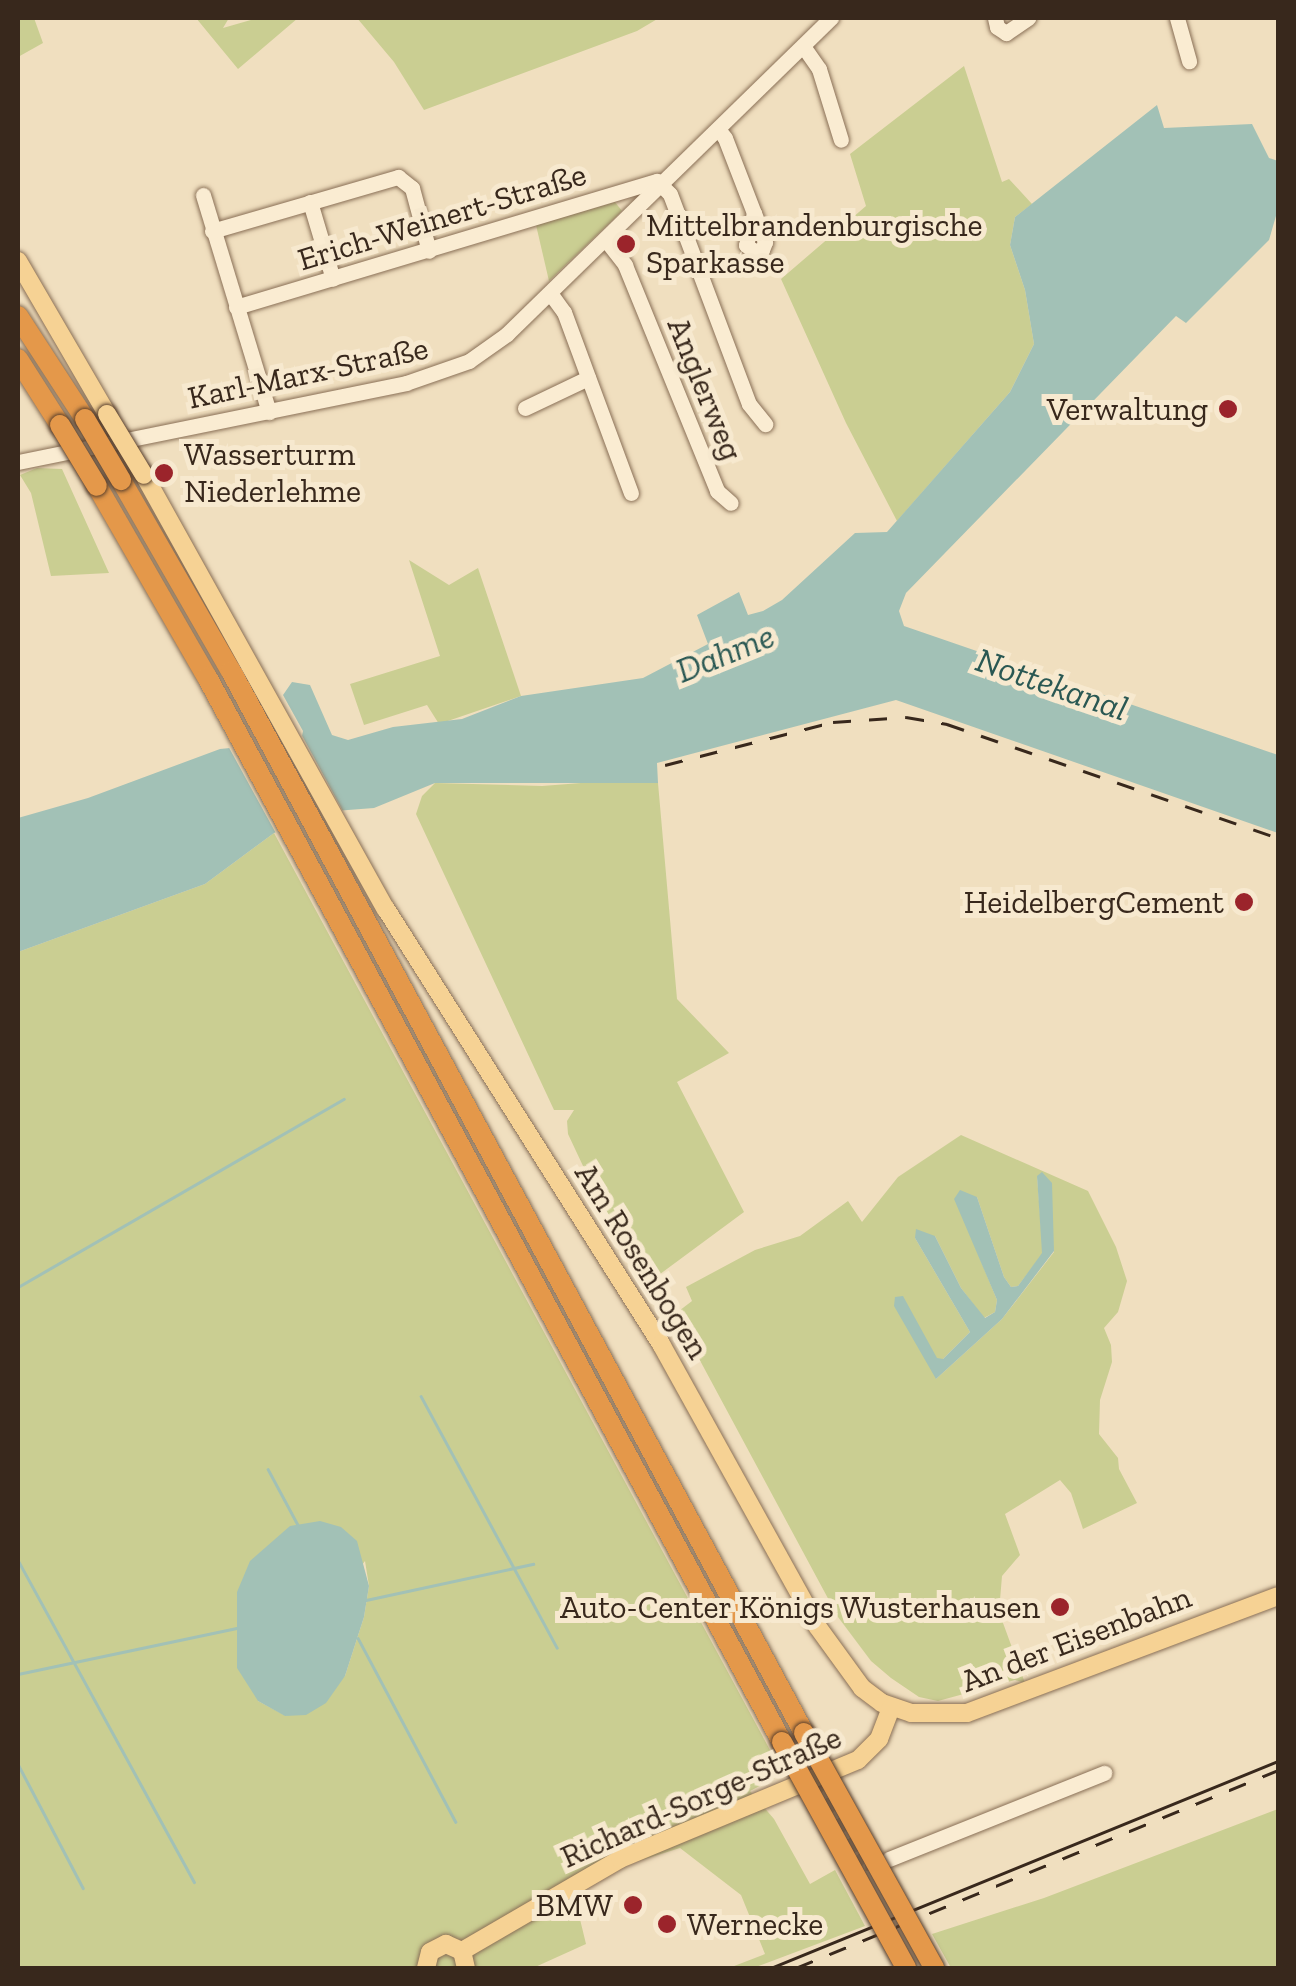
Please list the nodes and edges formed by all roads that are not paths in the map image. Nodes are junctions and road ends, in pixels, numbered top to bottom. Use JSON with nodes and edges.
{"nodes":[{"id":1,"x":831,"y":18,"type":"edge"},
{"id":2,"x":995,"y":18,"type":"edge"},
{"id":3,"x":1028,"y":18,"type":"edge"},
{"id":4,"x":1177,"y":18,"type":"edge"},
{"id":5,"x":803,"y":46,"type":"junction"},
{"id":6,"x":1189,"y":61,"type":"dead end"},
{"id":7,"x":718,"y":128,"type":"junction"},
{"id":8,"x":841,"y":140,"type":"dead end"},
{"id":9,"x":662,"y":184,"type":"junction"},
{"id":10,"x":203,"y":195,"type":"dead end"},
{"id":11,"x":310,"y":202,"type":"junction"},
{"id":12,"x":754,"y":213,"type":"dead end"},
{"id":13,"x":212,"y":231,"type":"junction"},
{"id":14,"x":605,"y":240,"type":"junction"},
{"id":15,"x":430,"y":250,"type":"junction"},
{"id":16,"x":18,"y":261,"type":"edge"},
{"id":17,"x":333,"y":279,"type":"junction"},
{"id":18,"x":550,"y":293,"type":"junction"},
{"id":19,"x":236,"y":307,"type":"junction"},
{"id":20,"x":18,"y":316,"type":"edge"},
{"id":21,"x":18,"y":358,"type":"edge"},
{"id":22,"x":588,"y":378,"type":"junction"},
{"id":23,"x":525,"y":408,"type":"dead end"},
{"id":24,"x":269,"y":412,"type":"junction"},
{"id":25,"x":766,"y":424,"type":"dead end"},
{"id":26,"x":18,"y":462,"type":"edge"},
{"id":27,"x":632,"y":493,"type":"dead end"},
{"id":28,"x":731,"y":502,"type":"dead end"},
{"id":29,"x":1278,"y":1596,"type":"edge"},
{"id":30,"x":891,"y":1707,"type":"junction"},
{"id":31,"x":1104,"y":1773,"type":"dead end"},
{"id":32,"x":889,"y":1859,"type":"dead end"},
{"id":33,"x":464,"y":1960,"type":"edge"},
{"id":34,"x":426,"y":1968,"type":"edge"},
{"id":35,"x":906,"y":1968,"type":"edge"},
{"id":36,"x":934,"y":1968,"type":"edge"}],
"edges":[{"from":1,"to":5,"type":"street","name":"Karl-Marx-Straße"},
{"from":2,"to":3,"type":"street"},
{"from":4,"to":6,"type":"street"},
{"from":5,"to":7,"type":"street","name":"Karl-Marx-Straße"},
{"from":5,"to":8,"type":"street"},
{"from":7,"to":9,"type":"street","name":"Karl-Marx-Straße"},
{"from":7,"to":12,"type":"street"},
{"from":9,"to":14,"type":"street","name":"Karl-Marx-Straße"},
{"from":9,"to":15,"type":"street","name":"Erich-Weinert-Straße"},
{"from":9,"to":25,"type":"street"},
{"from":10,"to":13,"type":"street"},
{"from":11,"to":13,"type":"street"},
{"from":11,"to":15,"type":"street"},
{"from":11,"to":17,"type":"street"},
{"from":13,"to":19,"type":"street"},
{"from":14,"to":18,"type":"street","name":"Karl-Marx-Straße"},
{"from":14,"to":28,"type":"street","name":"Anglerweg"},
{"from":15,"to":17,"type":"street","name":"Erich-Weinert-Straße"},
{"from":16,"to":30,"type":"main road","name":"Am Rosenbogen","bridge":true},
{"from":17,"to":19,"type":"street","name":"Erich-Weinert-Straße"},
{"from":18,"to":22,"type":"street"},
{"from":18,"to":24,"type":"street","name":"Karl-Marx-Straße"},
{"from":19,"to":24,"type":"street"},
{"from":20,"to":36,"type":"highway","bridge":true},
{"from":21,"to":35,"type":"highway","bridge":true},
{"from":22,"to":23,"type":"street"},
{"from":22,"to":27,"type":"street"},
{"from":24,"to":26,"type":"street","name":"Karl-Marx-Straße"},
{"from":29,"to":30,"type":"main road","name":"An der Eisenbahn"},
{"from":30,"to":33,"type":"main road","name":"Richard-Sorge-Straße"},
{"from":31,"to":32,"type":"street"},
{"from":33,"to":34,"type":"main road","name":"Richard-Sorge-Straße"}]}
